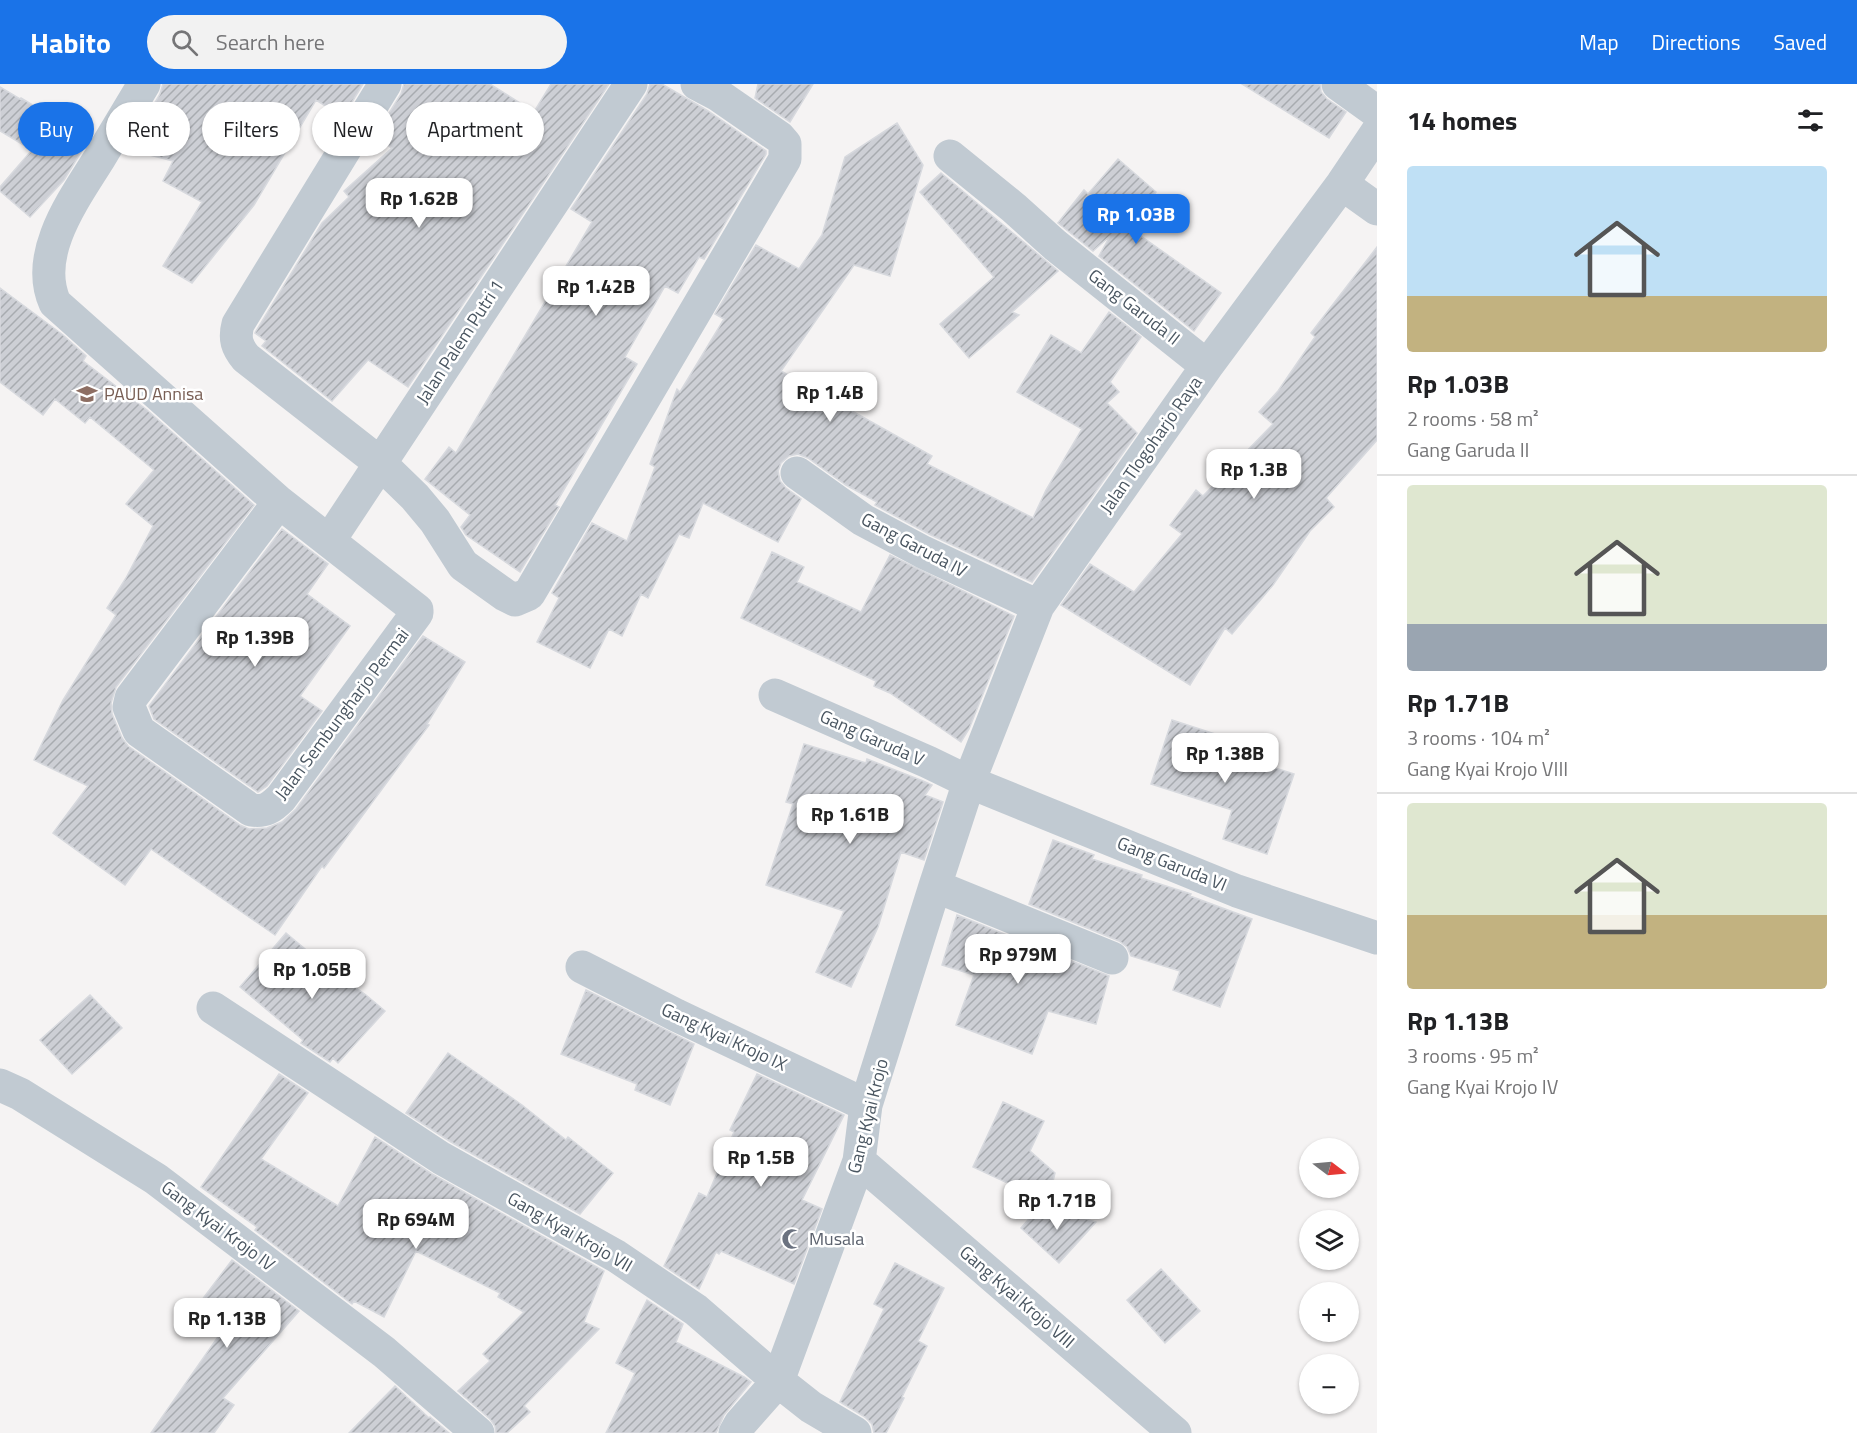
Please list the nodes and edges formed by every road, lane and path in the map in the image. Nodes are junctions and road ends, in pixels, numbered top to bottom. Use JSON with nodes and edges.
{"nodes":[{"id":1,"x":144,"y":84,"type":"edge"},
{"id":2,"x":385,"y":84,"type":"edge"},
{"id":3,"x":631,"y":84,"type":"edge"},
{"id":4,"x":698,"y":84,"type":"edge"},
{"id":5,"x":1338,"y":84,"type":"edge"},
{"id":6,"x":1377,"y":112,"type":"edge"},
{"id":7,"x":1377,"y":132,"type":"edge"},
{"id":8,"x":950,"y":156,"type":"dead end"},
{"id":9,"x":1342,"y":184,"type":"junction"},
{"id":10,"x":1377,"y":209,"type":"edge"},
{"id":11,"x":1207,"y":366,"type":"junction"},
{"id":12,"x":380,"y":464,"type":"junction"},
{"id":13,"x":797,"y":473,"type":"dead end"},
{"id":14,"x":279,"y":502,"type":"junction"},
{"id":15,"x":328,"y":541,"type":"junction"},
{"id":16,"x":1038,"y":606,"type":"junction"},
{"id":17,"x":775,"y":695,"type":"dead end"},
{"id":18,"x":969,"y":782,"type":"junction"},
{"id":19,"x":935,"y":886,"type":"junction"},
{"id":20,"x":1377,"y":938,"type":"edge"},
{"id":21,"x":1112,"y":958,"type":"dead end"},
{"id":22,"x":582,"y":967,"type":"dead end"},
{"id":23,"x":213,"y":1008,"type":"dead end"},
{"id":24,"x":0,"y":1084,"type":"edge"},
{"id":25,"x":866,"y":1105,"type":"junction"},
{"id":26,"x":859,"y":1161,"type":"junction"},
{"id":27,"x":778,"y":1381,"type":"junction"},
{"id":28,"x":478,"y":1433,"type":"edge"},
{"id":29,"x":735,"y":1433,"type":"edge"},
{"id":30,"x":855,"y":1433,"type":"edge"},
{"id":31,"x":1175,"y":1433,"type":"edge"}],
"edges":[{"from":1,"to":14,"type":"street","name":"Jalan Sembungharjo Permai"},
{"from":2,"to":12,"type":"street"},
{"from":3,"to":12,"type":"street","name":"Jalan Palem Putri 1"},
{"from":4,"to":12,"type":"street"},
{"from":5,"to":6,"type":"street"},
{"from":7,"to":9,"type":"street","name":"Jalan Tlogoharjo Raya"},
{"from":8,"to":11,"type":"street","name":"Gang Garuda II"},
{"from":9,"to":10,"type":"street"},
{"from":9,"to":11,"type":"street","name":"Jalan Tlogoharjo Raya"},
{"from":11,"to":16,"type":"street","name":"Jalan Tlogoharjo Raya"},
{"from":12,"to":15,"type":"street","name":"Jalan Palem Putri 1"},
{"from":13,"to":16,"type":"street","name":"Gang Garuda IV"},
{"from":14,"to":15,"type":"street","name":"Jalan Sembungharjo Permai"},
{"from":14,"to":15,"type":"street","name":"Jalan Sembungharjo Permai"},
{"from":16,"to":18,"type":"street","name":"Jalan Tlogoharjo Raya"},
{"from":17,"to":18,"type":"street","name":"Gang Garuda V"},
{"from":18,"to":19,"type":"street","name":"Gang Kyai Krojo"},
{"from":18,"to":20,"type":"street","name":"Gang Garuda VI"},
{"from":19,"to":21,"type":"street"},
{"from":19,"to":25,"type":"street","name":"Gang Kyai Krojo"},
{"from":22,"to":25,"type":"street","name":"Gang Kyai Krojo IX"},
{"from":23,"to":27,"type":"street","name":"Gang Kyai Krojo VII"},
{"from":24,"to":28,"type":"street","name":"Gang Kyai Krojo IV"},
{"from":25,"to":26,"type":"street","name":"Gang Kyai Krojo"},
{"from":26,"to":27,"type":"street","name":"Gang Kyai Krojo"},
{"from":26,"to":31,"type":"street","name":"Gang Kyai Krojo VIII"},
{"from":27,"to":29,"type":"street","name":"Gang Kyai Krojo"},
{"from":27,"to":30,"type":"street","name":"Gang Kyai Krojo VII"}]}
